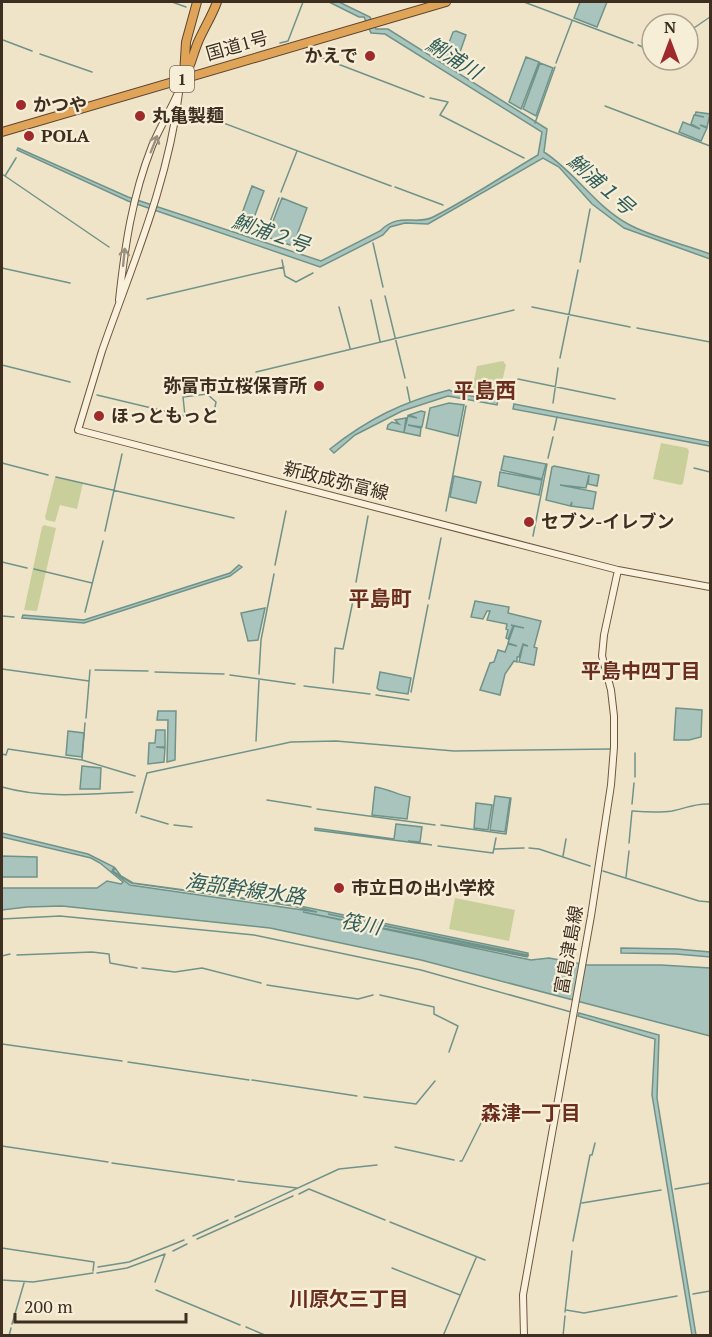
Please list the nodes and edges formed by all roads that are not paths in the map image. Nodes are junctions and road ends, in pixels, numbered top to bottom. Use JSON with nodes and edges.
{"nodes":[{"id":1,"x":197,"y":2,"type":"edge"},
{"id":2,"x":217,"y":2,"type":"edge"},
{"id":3,"x":446,"y":2,"type":"edge"},
{"id":4,"x":184,"y":78,"type":"junction"},
{"id":5,"x":179,"y":93,"type":"junction"},
{"id":6,"x":2,"y":132,"type":"edge"},
{"id":7,"x":118,"y":309,"type":"junction"},
{"id":8,"x":618,"y":570,"type":"junction"},
{"id":9,"x":711,"y":587,"type":"edge"},
{"id":10,"x":524,"y":1335,"type":"edge"}],
"edges":[{"from":1,"to":4,"type":"highway"},
{"from":2,"to":4,"type":"highway"},
{"from":3,"to":4,"type":"highway","name":"国道1号","number":"1"},
{"from":4,"to":5,"type":"main road","name":"新政成弥富線"},
{"from":4,"to":6,"type":"highway","name":"国道1号","number":"1"},
{"from":5,"to":7,"type":"main road","name":"新政成弥富線"},
{"from":7,"to":5,"type":"main road","name":"新政成弥富線","one_way":true},
{"from":7,"to":8,"type":"main road","name":"新政成弥富線"},
{"from":8,"to":9,"type":"main road","name":"新政成弥富線"},
{"from":8,"to":10,"type":"main road","name":"富島津島線"}]}
